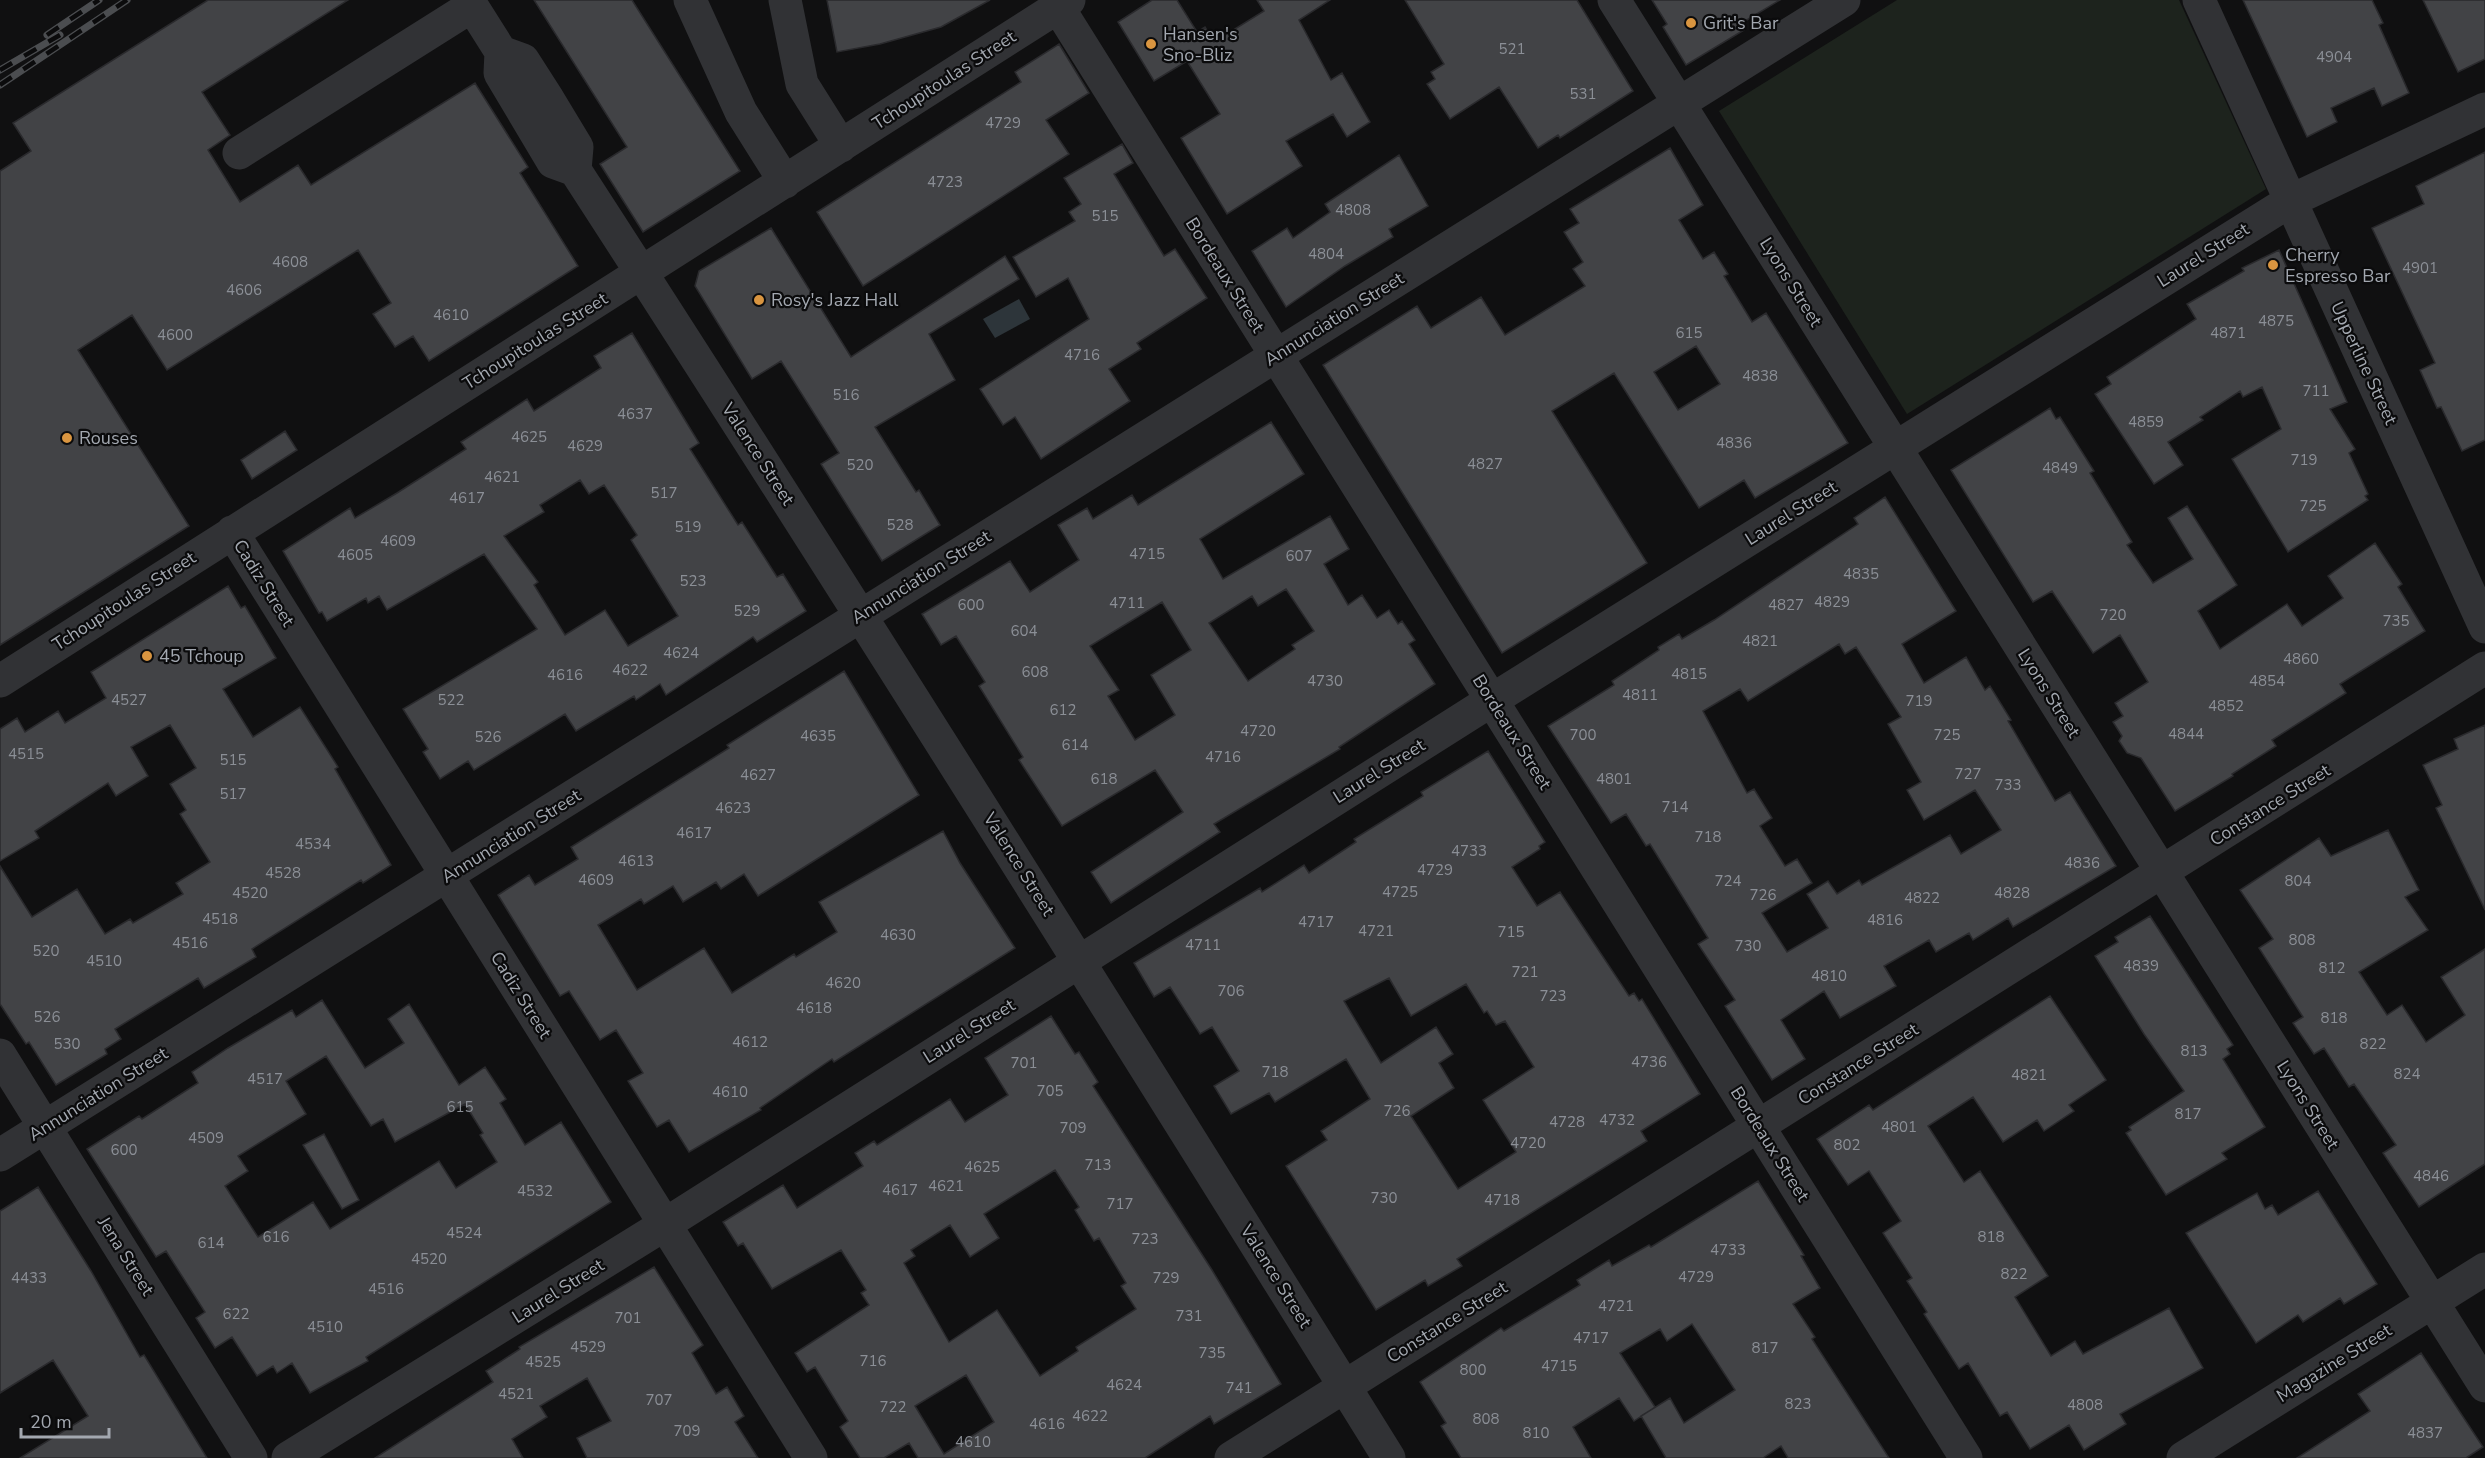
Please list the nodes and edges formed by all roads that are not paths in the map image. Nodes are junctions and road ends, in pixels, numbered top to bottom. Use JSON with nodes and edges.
{"nodes":[{"id":1,"x":690,"y":0,"type":"edge"},
{"id":2,"x":785,"y":0,"type":"edge"},
{"id":3,"x":1614,"y":0,"type":"edge"},
{"id":4,"x":1844,"y":0,"type":"edge"},
{"id":5,"x":2199,"y":0,"type":"edge"},
{"id":6,"x":1064,"y":3,"type":"edge"},
{"id":7,"x":1679,"y":104,"type":"junction"},
{"id":8,"x":2485,"y":109,"type":"edge"},
{"id":9,"x":841,"y":146,"type":"junction"},
{"id":10,"x":239,"y":153,"type":"dead end"},
{"id":11,"x":785,"y":182,"type":"junction"},
{"id":12,"x":2290,"y":201,"type":"junction"},
{"id":13,"x":642,"y":274,"type":"junction"},
{"id":14,"x":1275,"y":356,"type":"junction"},
{"id":15,"x":1896,"y":449,"type":"junction"},
{"id":16,"x":232,"y":532,"type":"junction"},
{"id":17,"x":861,"y":615,"type":"junction"},
{"id":18,"x":2485,"y":627,"type":"edge"},
{"id":19,"x":2485,"y":668,"type":"edge"},
{"id":20,"x":0,"y":681,"type":"edge"},
{"id":21,"x":1492,"y":700,"type":"junction"},
{"id":22,"x":2162,"y":873,"type":"junction"},
{"id":23,"x":448,"y":877,"type":"junction"},
{"id":24,"x":1080,"y":961,"type":"junction"},
{"id":25,"x":0,"y":1054,"type":"edge"},
{"id":26,"x":45,"y":1126,"type":"junction"},
{"id":27,"x":1758,"y":1126,"type":"junction"},
{"id":28,"x":0,"y":1155,"type":"edge"},
{"id":29,"x":664,"y":1225,"type":"junction"},
{"id":30,"x":2485,"y":1269,"type":"edge"},
{"id":31,"x":2432,"y":1302,"type":"junction"},
{"id":32,"x":1345,"y":1386,"type":"junction"},
{"id":33,"x":2485,"y":1386,"type":"edge"},
{"id":34,"x":251,"y":1458,"type":"edge"},
{"id":35,"x":288,"y":1458,"type":"edge"},
{"id":36,"x":811,"y":1458,"type":"edge"},
{"id":37,"x":1231,"y":1458,"type":"edge"},
{"id":38,"x":1389,"y":1458,"type":"edge"},
{"id":39,"x":1966,"y":1458,"type":"edge"},
{"id":40,"x":2183,"y":1458,"type":"edge"}],
"edges":[{"from":1,"to":11,"type":"street"},
{"from":2,"to":9,"type":"street"},
{"from":3,"to":7,"type":"street","name":"Lyons Street"},
{"from":4,"to":7,"type":"street","name":"Annunciation Street"},
{"from":5,"to":12,"type":"street","name":"Upperline Street"},
{"from":6,"to":9,"type":"street","name":"Tchoupitoulas Street"},
{"from":6,"to":14,"type":"street","name":"Bordeaux Street"},
{"from":7,"to":14,"type":"street","name":"Annunciation Street"},
{"from":7,"to":15,"type":"street","name":"Lyons Street"},
{"from":8,"to":12,"type":"street","name":"Laurel Street"},
{"from":9,"to":11,"type":"street","name":"Tchoupitoulas Street"},
{"from":10,"to":13,"type":"street","name":"Valence Street"},
{"from":11,"to":13,"type":"street","name":"Tchoupitoulas Street"},
{"from":12,"to":15,"type":"street","name":"Laurel Street"},
{"from":12,"to":18,"type":"street","name":"Upperline Street"},
{"from":13,"to":16,"type":"street","name":"Tchoupitoulas Street"},
{"from":13,"to":17,"type":"street","name":"Valence Street"},
{"from":14,"to":17,"type":"street","name":"Annunciation Street"},
{"from":14,"to":21,"type":"street","name":"Bordeaux Street"},
{"from":15,"to":21,"type":"street","name":"Laurel Street"},
{"from":15,"to":22,"type":"street","name":"Lyons Street"},
{"from":16,"to":20,"type":"street","name":"Tchoupitoulas Street"},
{"from":16,"to":23,"type":"street","name":"Cadiz Street"},
{"from":17,"to":23,"type":"street","name":"Annunciation Street"},
{"from":17,"to":24,"type":"street","name":"Valence Street"},
{"from":19,"to":22,"type":"street","name":"Constance Street"},
{"from":21,"to":24,"type":"street","name":"Laurel Street"},
{"from":21,"to":27,"type":"street","name":"Bordeaux Street"},
{"from":22,"to":27,"type":"street","name":"Constance Street"},
{"from":22,"to":31,"type":"street","name":"Lyons Street"},
{"from":23,"to":26,"type":"street","name":"Annunciation Street"},
{"from":23,"to":29,"type":"street","name":"Cadiz Street"},
{"from":24,"to":29,"type":"street","name":"Laurel Street"},
{"from":24,"to":32,"type":"street","name":"Valence Street"},
{"from":25,"to":26,"type":"street","name":"Jena Street"},
{"from":26,"to":28,"type":"street","name":"Annunciation Street"},
{"from":26,"to":34,"type":"street","name":"Jena Street"},
{"from":27,"to":32,"type":"street","name":"Constance Street"},
{"from":27,"to":39,"type":"street","name":"Bordeaux Street"},
{"from":29,"to":35,"type":"street","name":"Laurel Street"},
{"from":29,"to":36,"type":"street","name":"Cadiz Street"},
{"from":30,"to":31,"type":"street","name":"Magazine Street"},
{"from":31,"to":33,"type":"street","name":"Lyons Street"},
{"from":31,"to":40,"type":"street","name":"Magazine Street"},
{"from":32,"to":37,"type":"street","name":"Constance Street"},
{"from":32,"to":38,"type":"street","name":"Valence Street"}]}
